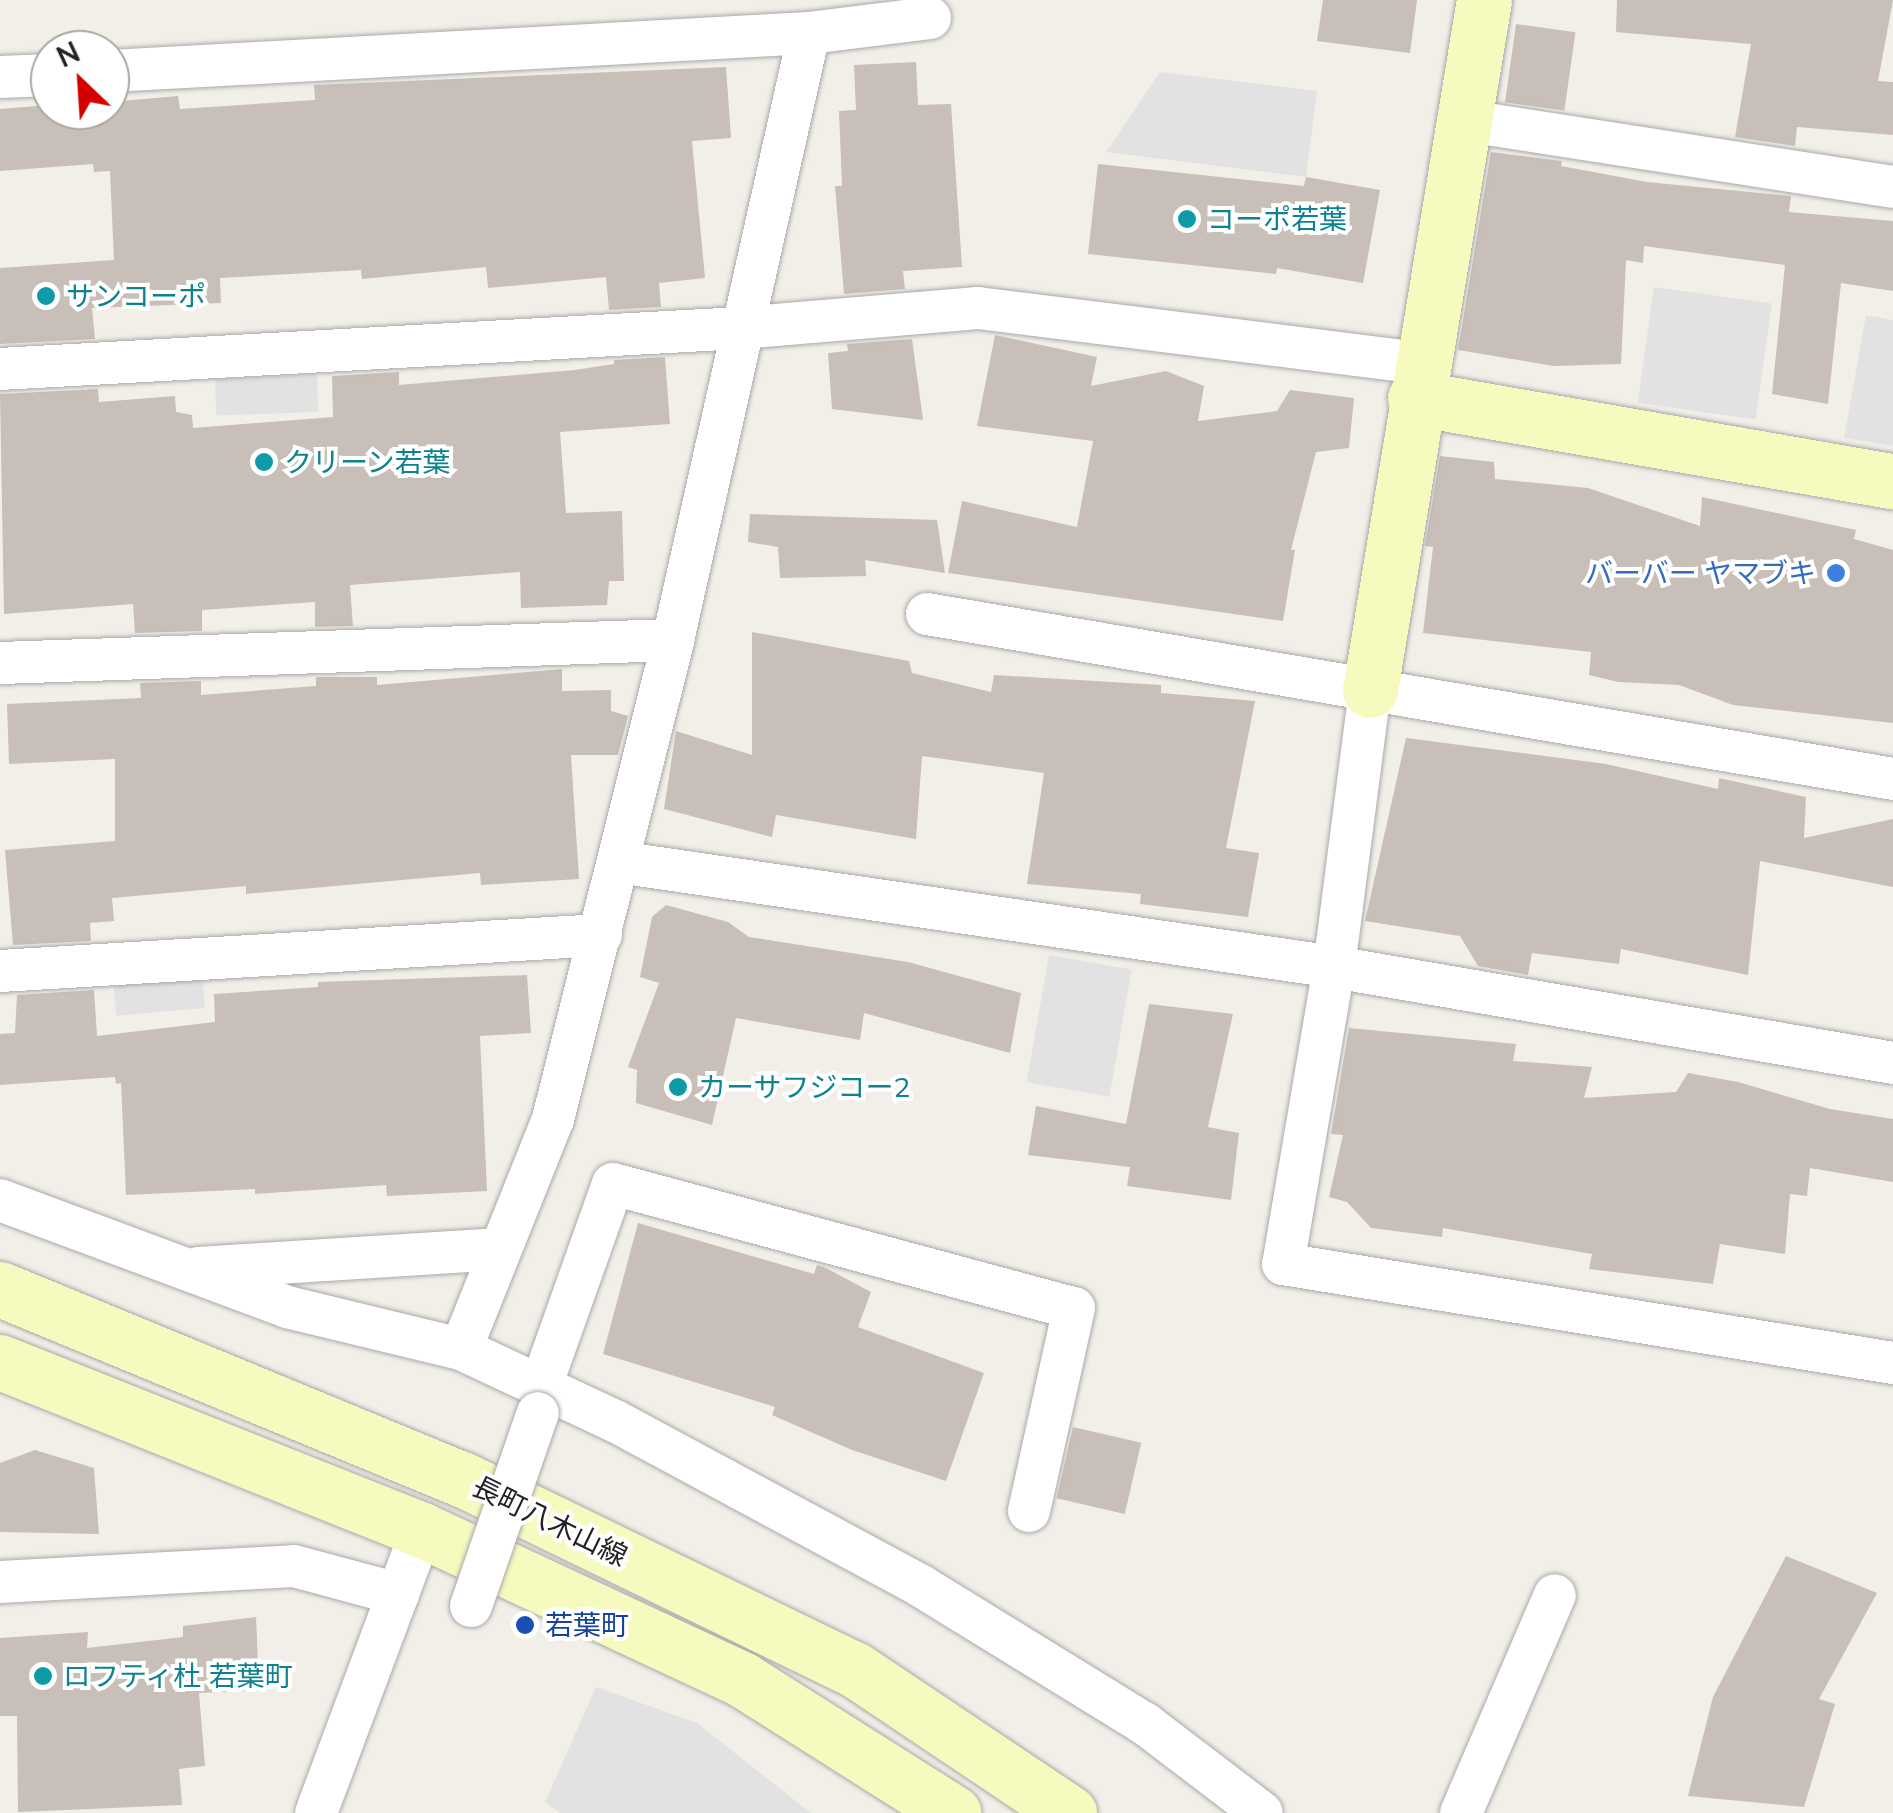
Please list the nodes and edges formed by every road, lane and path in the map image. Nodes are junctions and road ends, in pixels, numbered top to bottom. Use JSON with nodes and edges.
{"nodes":[{"id":1,"x":1484,"y":0,"type":"edge"},
{"id":2,"x":930,"y":18,"type":"dead end"},
{"id":3,"x":808,"y":33,"type":"junction"},
{"id":4,"x":130,"y":70,"type":"edge"},
{"id":5,"x":30,"y":76,"type":"edge"},
{"id":6,"x":0,"y":78,"type":"edge"},
{"id":7,"x":1461,"y":120,"type":"junction"},
{"id":8,"x":1893,"y":187,"type":"edge"},
{"id":9,"x":740,"y":328,"type":"junction"},
{"id":10,"x":0,"y":369,"type":"edge"},
{"id":11,"x":1418,"y":380,"type":"junction"},
{"id":12,"x":1893,"y":481,"type":"edge"},
{"id":13,"x":928,"y":614,"type":"dead end"},
{"id":14,"x":673,"y":640,"type":"junction"},
{"id":15,"x":0,"y":662,"type":"edge"},
{"id":16,"x":1370,"y":690,"type":"junction"},
{"id":17,"x":1893,"y":779,"type":"edge"},
{"id":18,"x":618,"y":862,"type":"junction"},
{"id":19,"x":601,"y":936,"type":"junction"},
{"id":20,"x":1334,"y":967,"type":"junction"},
{"id":21,"x":0,"y":970,"type":"edge"},
{"id":22,"x":1893,"y":1063,"type":"edge"},
{"id":23,"x":0,"y":1200,"type":"edge"},
{"id":24,"x":500,"y":1250,"type":"junction"},
{"id":25,"x":182,"y":1269,"type":"junction"},
{"id":26,"x":0,"y":1289,"type":"edge"},
{"id":27,"x":462,"y":1350,"type":"junction"},
{"id":28,"x":0,"y":1362,"type":"edge"},
{"id":29,"x":1893,"y":1363,"type":"edge"},
{"id":30,"x":543,"y":1397,"type":"junction"},
{"id":31,"x":1029,"y":1512,"type":"dead end"},
{"id":32,"x":422,"y":1530,"type":"junction"},
{"id":33,"x":0,"y":1582,"type":"edge"},
{"id":34,"x":398,"y":1594,"type":"junction"},
{"id":35,"x":1554,"y":1595,"type":"dead end"},
{"id":36,"x":471,"y":1606,"type":"dead end"},
{"id":37,"x":316,"y":1813,"type":"edge"},
{"id":38,"x":952,"y":1813,"type":"edge"},
{"id":39,"x":1069,"y":1813,"type":"edge"},
{"id":40,"x":1262,"y":1813,"type":"edge"},
{"id":41,"x":1462,"y":1813,"type":"edge"}],
"edges":[{"from":1,"to":7,"type":"street"},
{"from":2,"to":3,"type":"street"},
{"from":3,"to":4,"type":"street"},
{"from":3,"to":9,"type":"street"},
{"from":5,"to":6,"type":"street"},
{"from":7,"to":8,"type":"street"},
{"from":7,"to":11,"type":"street"},
{"from":9,"to":10,"type":"street"},
{"from":9,"to":11,"type":"street"},
{"from":9,"to":14,"type":"street"},
{"from":11,"to":12,"type":"street"},
{"from":11,"to":16,"type":"street"},
{"from":13,"to":16,"type":"street"},
{"from":14,"to":15,"type":"street"},
{"from":14,"to":18,"type":"street"},
{"from":16,"to":17,"type":"street"},
{"from":16,"to":20,"type":"street"},
{"from":18,"to":19,"type":"street"},
{"from":18,"to":20,"type":"street"},
{"from":19,"to":21,"type":"street"},
{"from":19,"to":24,"type":"street"},
{"from":20,"to":22,"type":"street"},
{"from":20,"to":29,"type":"street"},
{"from":23,"to":25,"type":"street"},
{"from":24,"to":25,"type":"street"},
{"from":24,"to":27,"type":"street"},
{"from":25,"to":27,"type":"street"},
{"from":26,"to":39,"type":"street","name":"長町八木山線"},
{"from":27,"to":30,"type":"street"},
{"from":28,"to":32,"type":"street"},
{"from":30,"to":31,"type":"street"},
{"from":30,"to":36,"type":"street","bridge":true},
{"from":30,"to":40,"type":"street"},
{"from":32,"to":34,"type":"street"},
{"from":32,"to":38,"type":"street"},
{"from":33,"to":34,"type":"street"},
{"from":34,"to":37,"type":"street"},
{"from":35,"to":41,"type":"street"}]}
